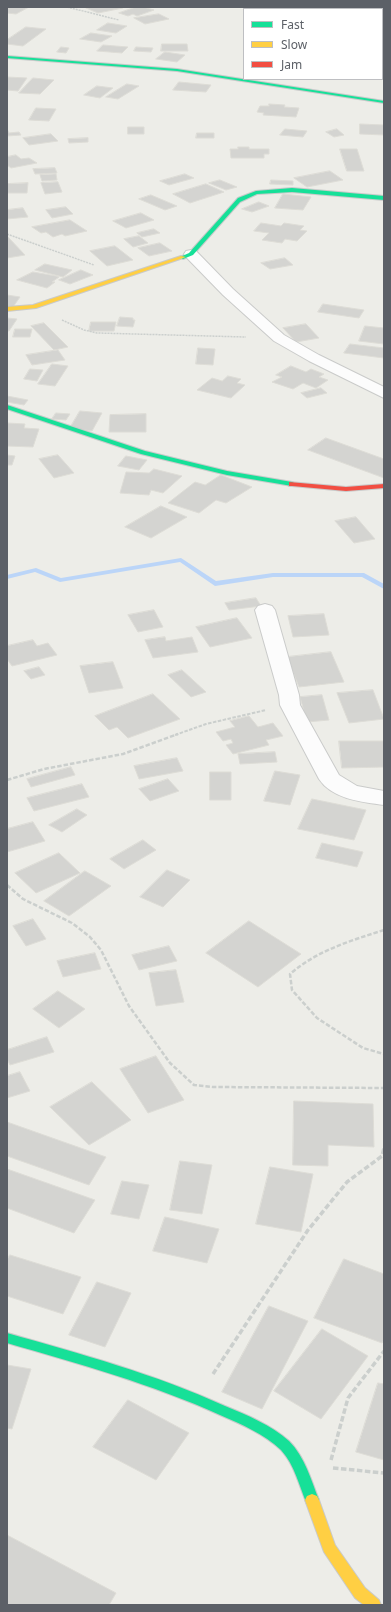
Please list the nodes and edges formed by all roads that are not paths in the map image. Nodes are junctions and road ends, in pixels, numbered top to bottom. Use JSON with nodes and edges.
{"nodes":[{"id":1,"x":7,"y":57,"type":"edge"},
{"id":2,"x":384,"y":102,"type":"edge"},
{"id":3,"x":384,"y":198,"type":"edge"},
{"id":4,"x":191,"y":254,"type":"junction"},
{"id":5,"x":7,"y":309,"type":"edge"},
{"id":6,"x":384,"y":393,"type":"edge"},
{"id":7,"x":7,"y":407,"type":"edge"},
{"id":8,"x":384,"y":486,"type":"edge"},
{"id":9,"x":265,"y":610,"type":"dead end"},
{"id":10,"x":384,"y":798,"type":"edge"},
{"id":11,"x":7,"y":1338,"type":"edge"},
{"id":12,"x":374,"y":1605,"type":"edge"}],
"edges":[{"from":1,"to":2,"type":"street"},
{"from":3,"to":4,"type":"street"},
{"from":4,"to":5,"type":"street"},
{"from":4,"to":6,"type":"street"},
{"from":7,"to":8,"type":"street"},
{"from":9,"to":10,"type":"street"},
{"from":11,"to":12,"type":"street"}]}
